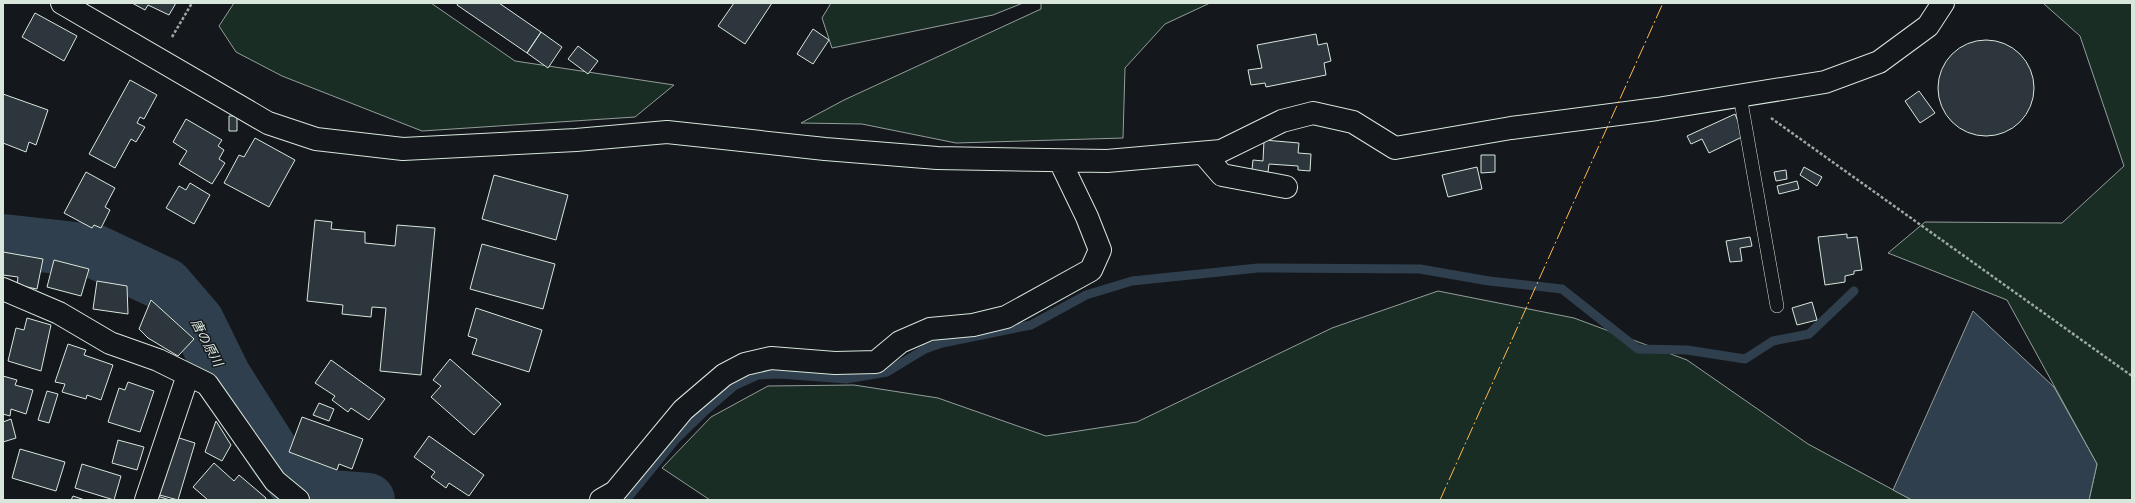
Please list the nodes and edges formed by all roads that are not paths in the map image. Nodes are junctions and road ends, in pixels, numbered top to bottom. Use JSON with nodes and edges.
{"nodes":[{"id":1,"x":62,"y":3,"type":"edge"},
{"id":2,"x":1943,"y":3,"type":"edge"},
{"id":3,"x":1740,"y":96,"type":"junction"},
{"id":4,"x":1203,"y":153,"type":"junction"},
{"id":5,"x":1060,"y":161,"type":"junction"},
{"id":6,"x":1286,"y":187,"type":"dead end"},
{"id":7,"x":3,"y":289,"type":"edge"},
{"id":8,"x":1777,"y":306,"type":"dead end"},
{"id":9,"x":188,"y":375,"type":"junction"},
{"id":10,"x":146,"y":500,"type":"edge"},
{"id":11,"x":298,"y":500,"type":"edge"},
{"id":12,"x":601,"y":500,"type":"edge"}],
"edges":[{"from":1,"to":5,"type":"street"},
{"from":2,"to":3,"type":"street"},
{"from":3,"to":4,"type":"street"},
{"from":3,"to":8,"type":"lane"},
{"from":4,"to":5,"type":"street"},
{"from":4,"to":6,"type":"street"},
{"from":5,"to":12,"type":"street"},
{"from":7,"to":9,"type":"street"},
{"from":9,"to":10,"type":"street"},
{"from":9,"to":11,"type":"street"}]}
